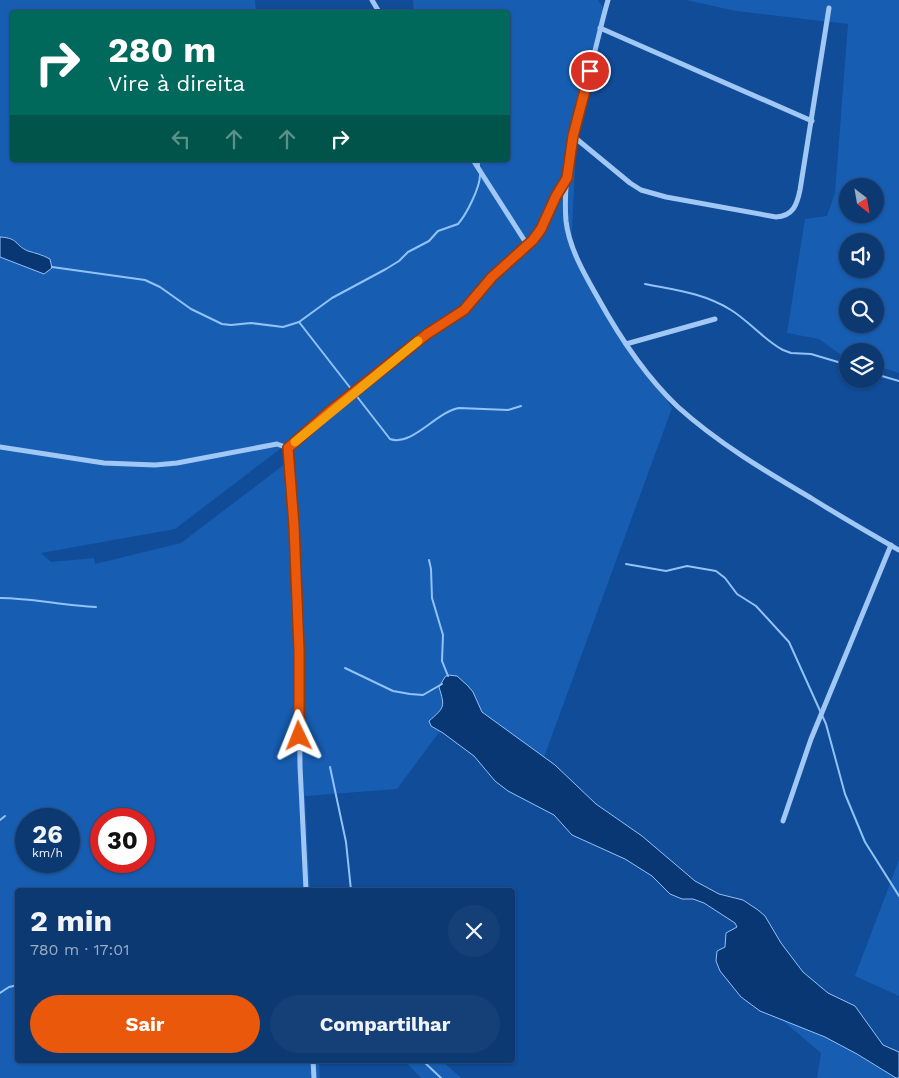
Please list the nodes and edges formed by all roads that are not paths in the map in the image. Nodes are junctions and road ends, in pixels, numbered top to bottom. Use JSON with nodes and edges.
{"nodes":[{"id":1,"x":608,"y":0,"type":"edge"},
{"id":2,"x":829,"y":8,"type":"dead end"},
{"id":3,"x":600,"y":28,"type":"junction"},
{"id":4,"x":812,"y":121,"type":"junction"},
{"id":5,"x":573,"y":136,"type":"junction"},
{"id":6,"x":474,"y":162,"type":"edge"},
{"id":7,"x":567,"y":178,"type":"junction"},
{"id":8,"x":528,"y":246,"type":"junction"},
{"id":9,"x":715,"y":319,"type":"dead end"},
{"id":10,"x":626,"y":344,"type":"junction"},
{"id":11,"x":0,"y":447,"type":"edge"},
{"id":12,"x":288,"y":448,"type":"junction"},
{"id":13,"x":891,"y":545,"type":"junction"},
{"id":14,"x":899,"y":550,"type":"edge"},
{"id":15,"x":783,"y":821,"type":"dead end"},
{"id":16,"x":306,"y":888,"type":"edge"},
{"id":17,"x":313,"y":1063,"type":"edge"},
{"id":18,"x":314,"y":1078,"type":"edge"}],
"edges":[{"from":1,"to":3,"type":"street"},
{"from":2,"to":4,"type":"street"},
{"from":3,"to":4,"type":"street"},
{"from":3,"to":5,"type":"street"},
{"from":4,"to":5,"type":"street"},
{"from":5,"to":7,"type":"street"},
{"from":6,"to":8,"type":"street"},
{"from":7,"to":8,"type":"street"},
{"from":7,"to":10,"type":"street"},
{"from":8,"to":12,"type":"street"},
{"from":9,"to":10,"type":"street"},
{"from":10,"to":13,"type":"street"},
{"from":11,"to":12,"type":"street"},
{"from":12,"to":16,"type":"street"},
{"from":13,"to":14,"type":"street"},
{"from":13,"to":15,"type":"street"},
{"from":17,"to":18,"type":"street"}]}
